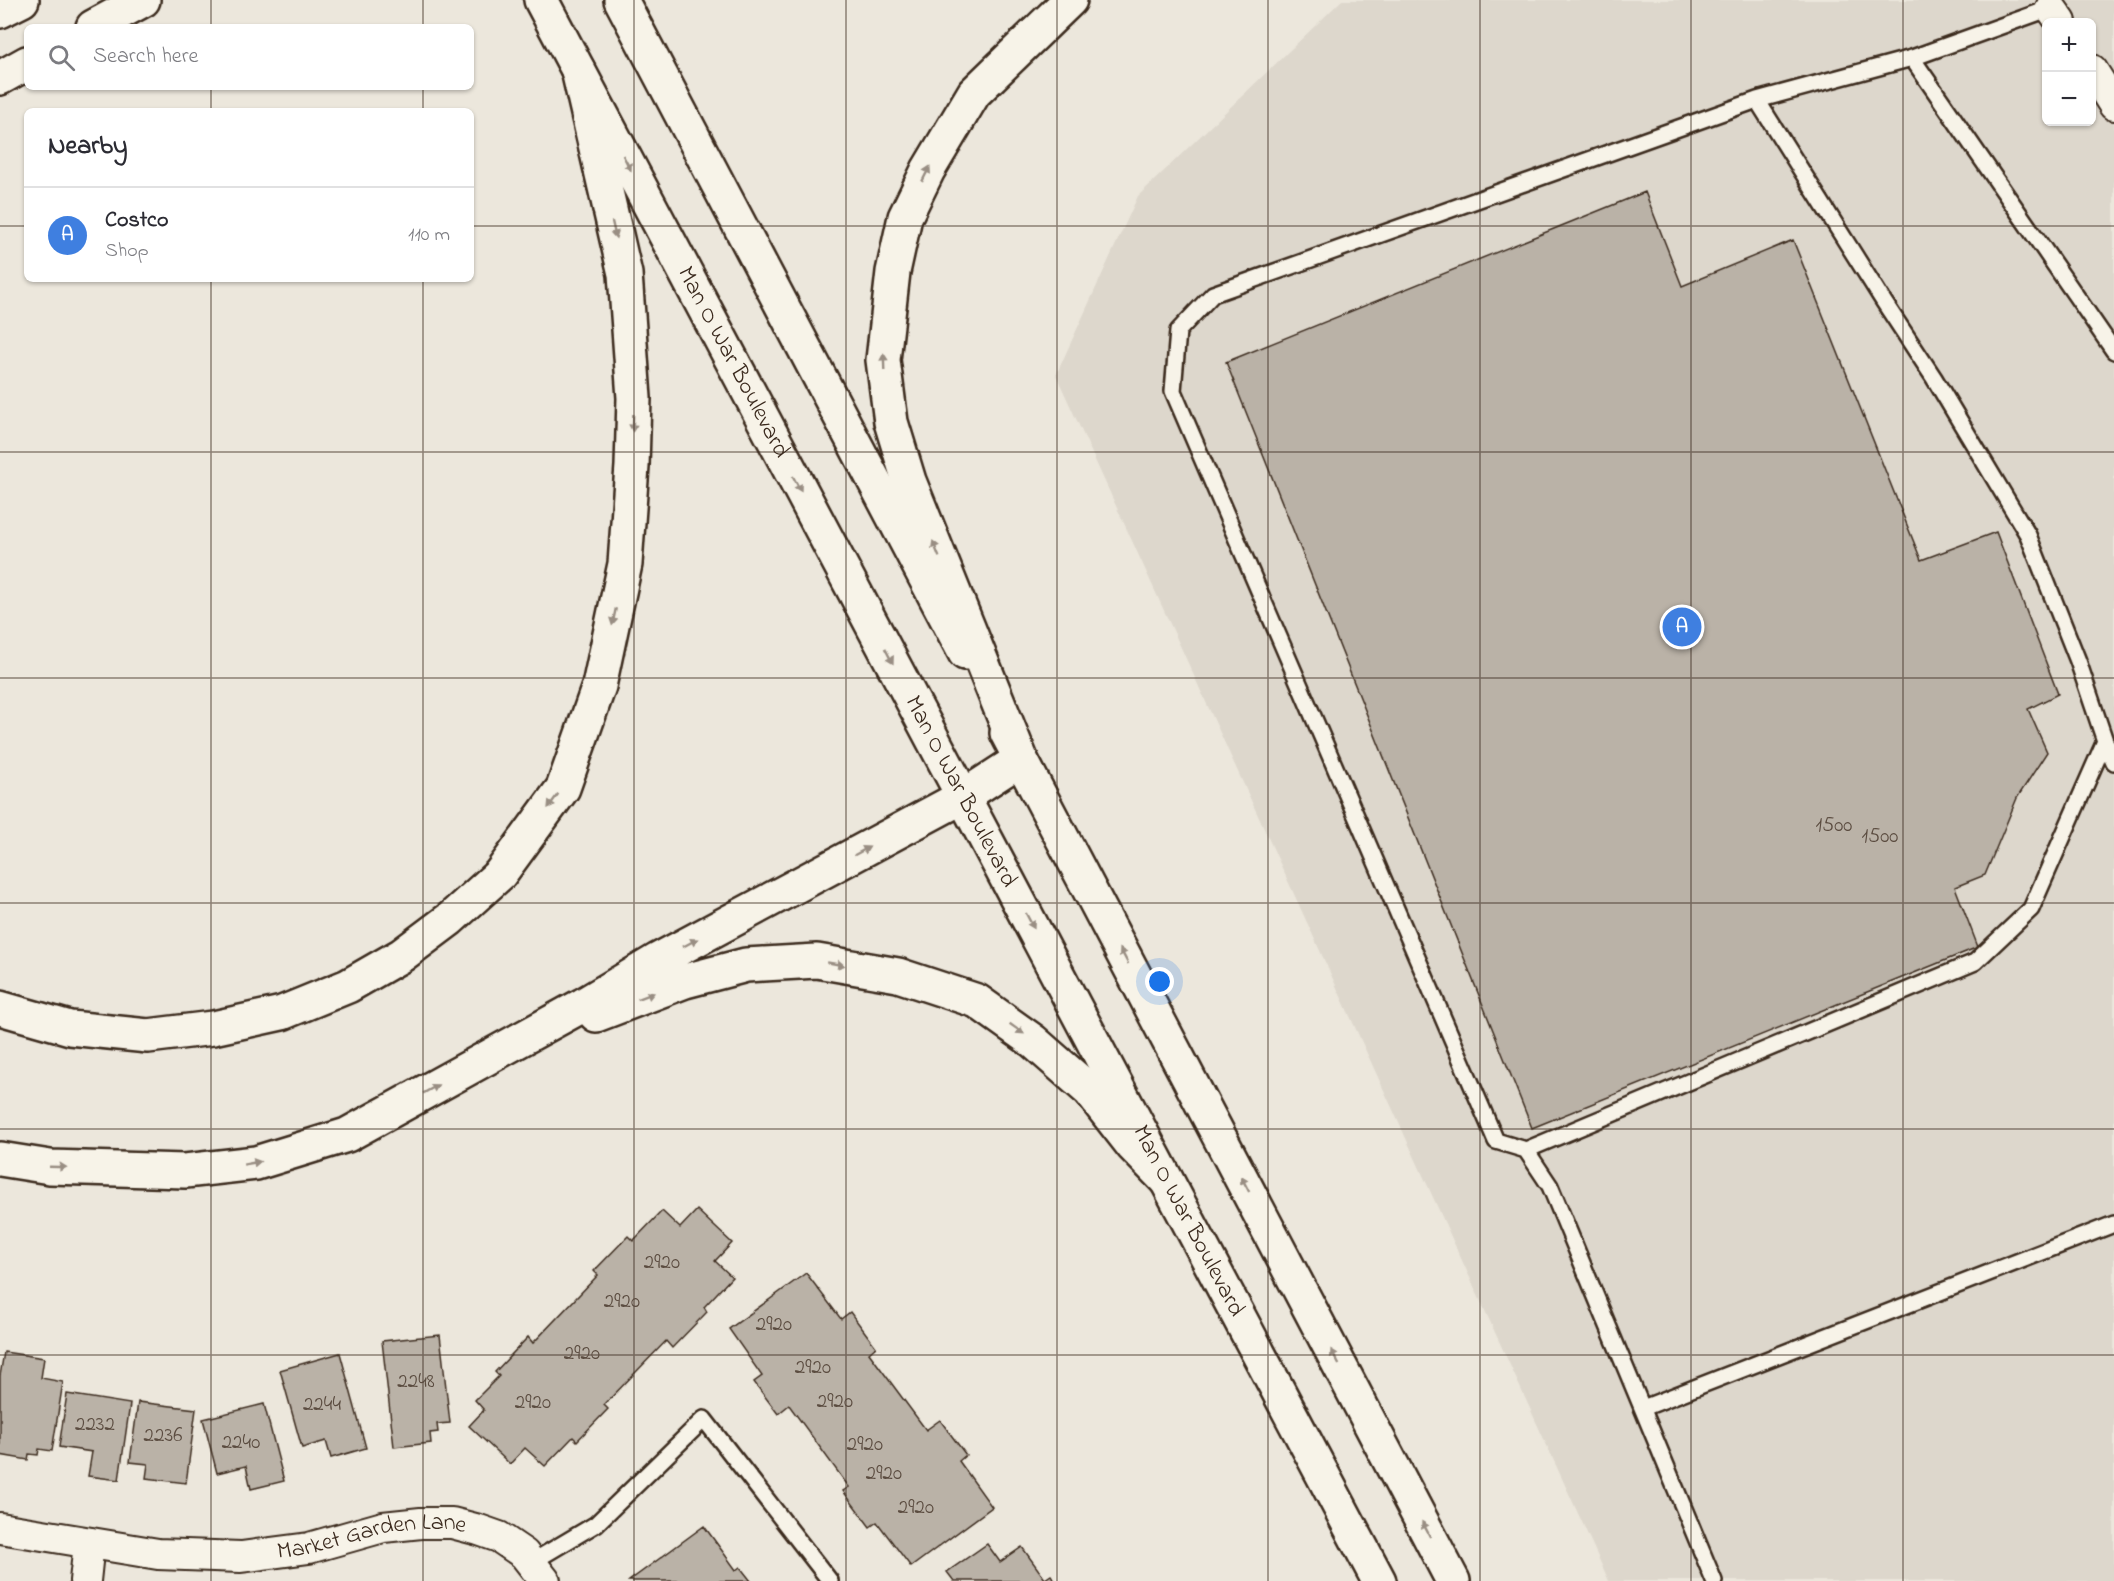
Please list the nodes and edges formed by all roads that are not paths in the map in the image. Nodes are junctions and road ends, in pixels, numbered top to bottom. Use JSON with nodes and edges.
{"nodes":[{"id":1,"x":22,"y":0,"type":"edge"},
{"id":2,"x":143,"y":0,"type":"edge"},
{"id":3,"x":541,"y":0,"type":"edge"},
{"id":4,"x":621,"y":0,"type":"edge"},
{"id":5,"x":1070,"y":0,"type":"edge"},
{"id":6,"x":2055,"y":10,"type":"edge"},
{"id":7,"x":0,"y":11,"type":"edge"},
{"id":8,"x":99,"y":24,"type":"edge"},
{"id":9,"x":1912,"y":58,"type":"junction"},
{"id":10,"x":24,"y":65,"type":"edge"},
{"id":11,"x":578,"y":70,"type":"junction"},
{"id":12,"x":2092,"y":72,"type":"edge"},
{"id":13,"x":0,"y":78,"type":"edge"},
{"id":14,"x":1757,"y":100,"type":"junction"},
{"id":15,"x":2114,"y":105,"type":"edge"},
{"id":16,"x":2114,"y":351,"type":"edge"},
{"id":17,"x":2105,"y":741,"type":"junction"},
{"id":18,"x":1021,"y":759,"type":"junction"},
{"id":19,"x":2114,"y":762,"type":"edge"},
{"id":20,"x":964,"y":796,"type":"junction"},
{"id":21,"x":0,"y":1008,"type":"edge"},
{"id":22,"x":493,"y":1055,"type":"junction"},
{"id":23,"x":1526,"y":1150,"type":"junction"},
{"id":24,"x":0,"y":1160,"type":"edge"},
{"id":25,"x":1166,"y":1180,"type":"junction"},
{"id":26,"x":2114,"y":1224,"type":"edge"},
{"id":27,"x":1643,"y":1408,"type":"junction"},
{"id":28,"x":0,"y":1528,"type":"edge"},
{"id":29,"x":89,"y":1543,"type":"junction"},
{"id":30,"x":539,"y":1572,"type":"edge"},
{"id":31,"x":85,"y":1581,"type":"edge"},
{"id":32,"x":830,"y":1581,"type":"edge"},
{"id":33,"x":1379,"y":1581,"type":"edge"},
{"id":34,"x":1453,"y":1581,"type":"edge"},
{"id":35,"x":1714,"y":1581,"type":"edge"}],
"edges":[{"from":1,"to":7,"type":"main road"},
{"from":2,"to":8,"type":"main road"},
{"from":3,"to":11,"type":"main road","name":"Man O War Boulevard"},
{"from":4,"to":18,"type":"main road"},
{"from":18,"to":5,"type":"main road","one_way":true},
{"from":6,"to":9,"type":"lane"},
{"from":9,"to":14,"type":"lane"},
{"from":9,"to":16,"type":"lane"},
{"from":10,"to":13,"type":"main road"},
{"from":11,"to":20,"type":"main road","name":"Man O War Boulevard","one_way":true},
{"from":11,"to":21,"type":"main road","one_way":true},
{"from":12,"to":15,"type":"street"},
{"from":14,"to":17,"type":"lane"},
{"from":14,"to":23,"type":"lane"},
{"from":17,"to":19,"type":"lane"},
{"from":17,"to":23,"type":"lane"},
{"from":18,"to":20,"type":"main road"},
{"from":34,"to":18,"type":"main road","one_way":true},
{"from":22,"to":20,"type":"main road","one_way":true},
{"from":20,"to":25,"type":"main road","name":"Man O War Boulevard","one_way":true},
{"from":24,"to":22,"type":"main road","one_way":true},
{"from":22,"to":25,"type":"main road","one_way":true},
{"from":23,"to":27,"type":"lane"},
{"from":25,"to":33,"type":"main road","name":"Man O War Boulevard"},
{"from":26,"to":27,"type":"lane"},
{"from":27,"to":35,"type":"lane"},
{"from":28,"to":29,"type":"street","name":"Market Garden Lane"},
{"from":29,"to":30,"type":"street","name":"Market Garden Lane"},
{"from":29,"to":31,"type":"street"},
{"from":30,"to":32,"type":"lane"}]}
